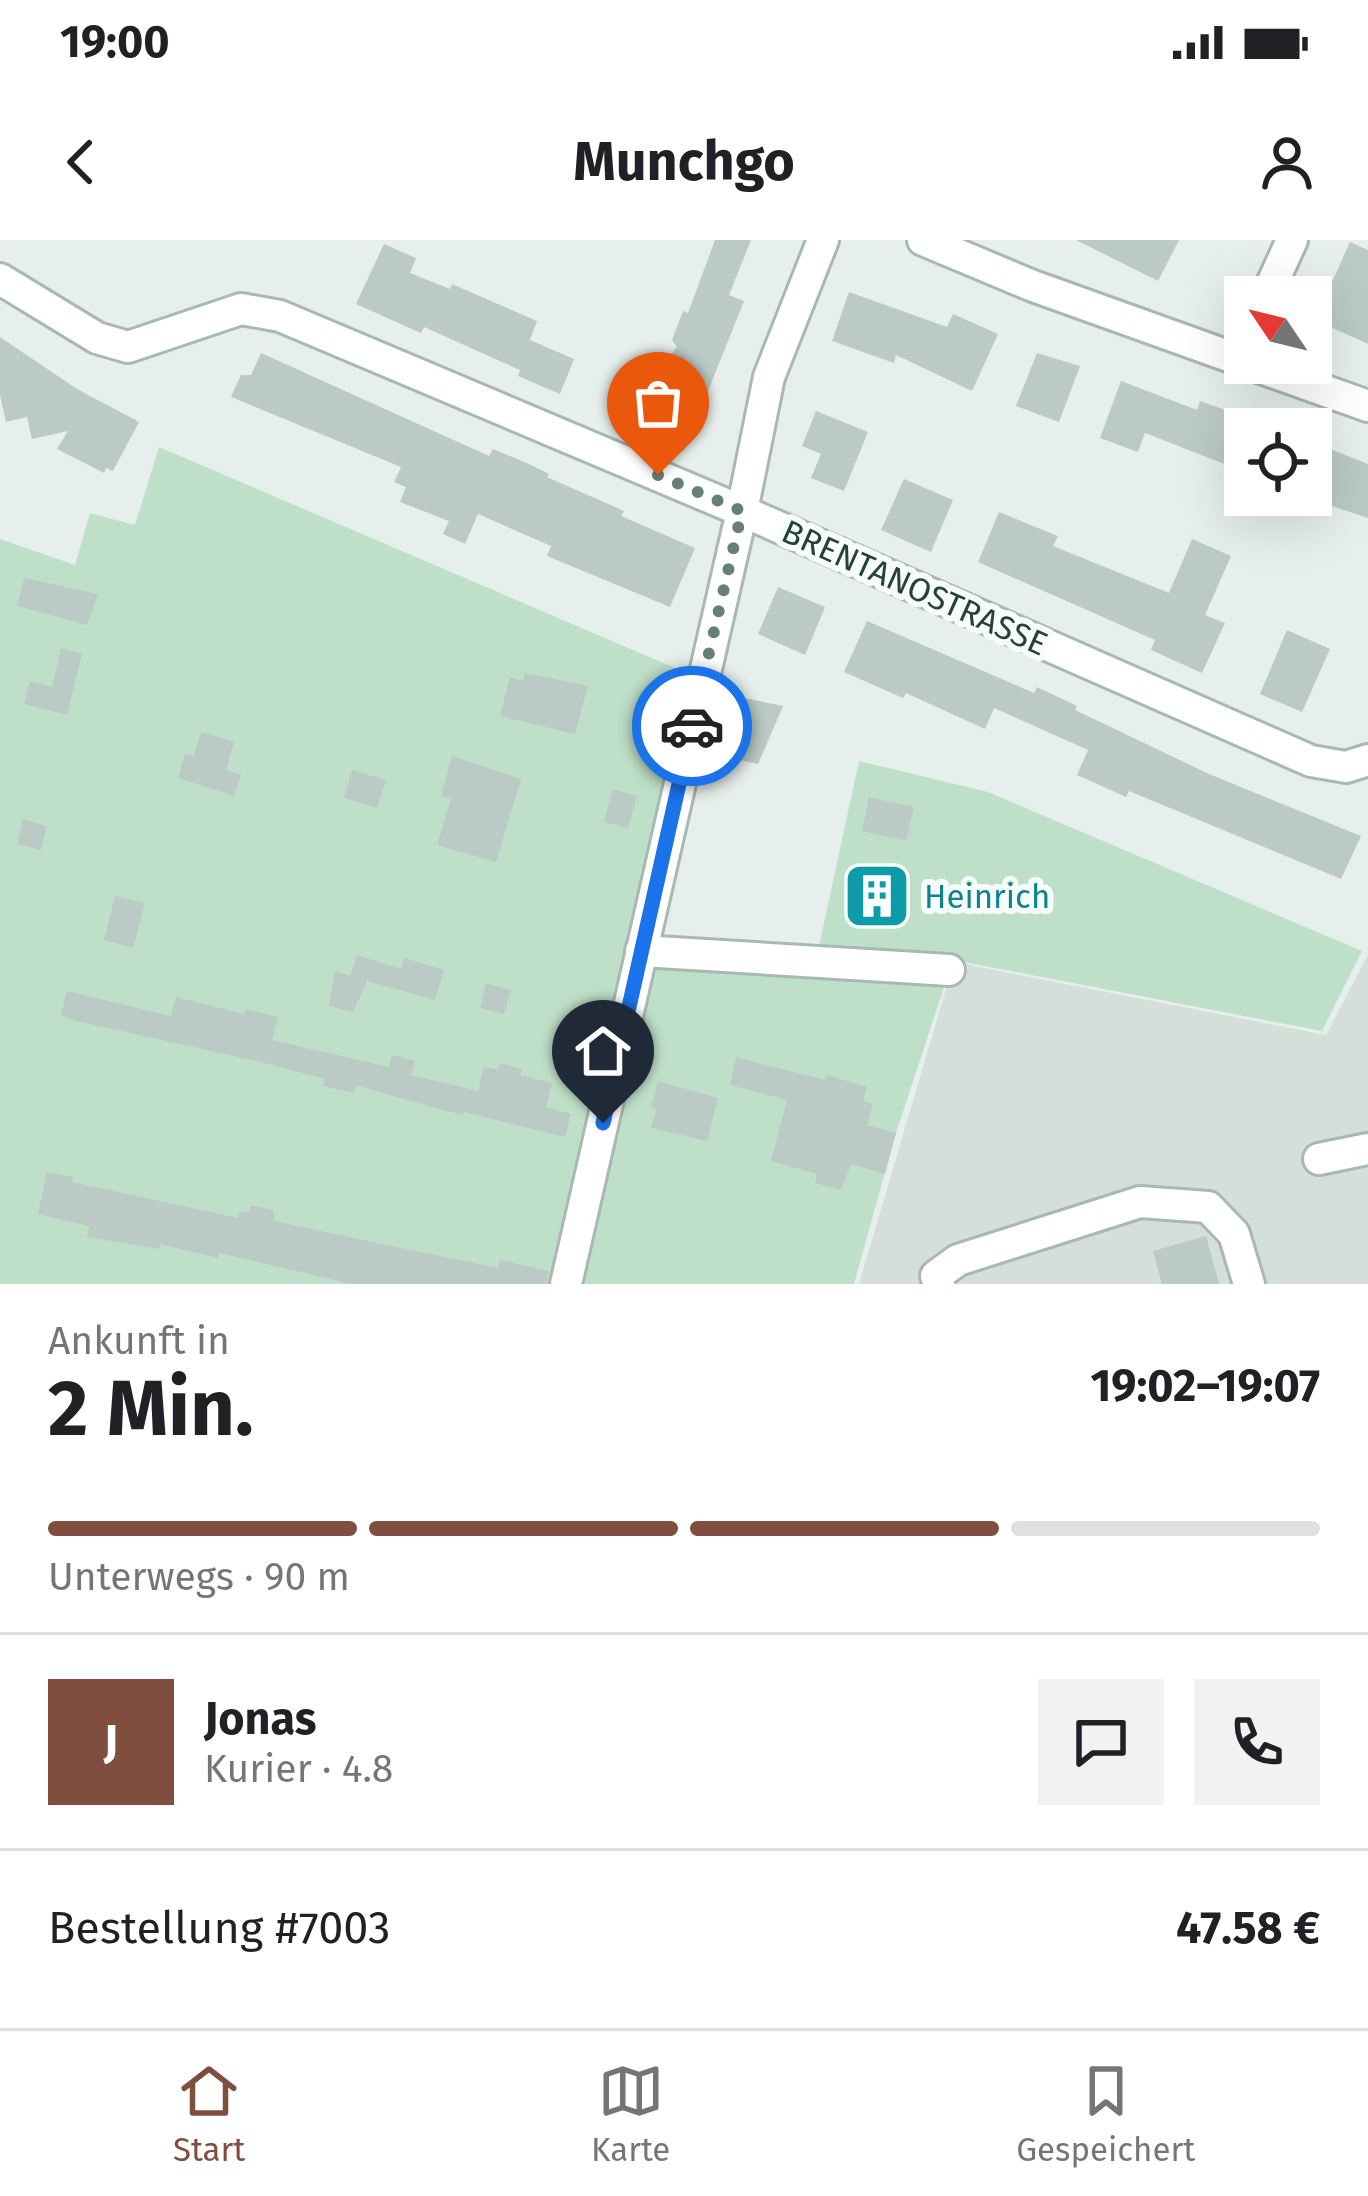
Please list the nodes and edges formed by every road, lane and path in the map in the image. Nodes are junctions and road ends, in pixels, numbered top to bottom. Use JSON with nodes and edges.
{"nodes":[{"id":1,"x":823,"y":240,"type":"edge"},
{"id":2,"x":923,"y":240,"type":"edge"},
{"id":3,"x":1292,"y":240,"type":"edge"},
{"id":4,"x":1276,"y":276,"type":"edge"},
{"id":5,"x":0,"y":279,"type":"edge"},
{"id":6,"x":1224,"y":350,"type":"edge"},
{"id":7,"x":1312,"y":384,"type":"edge"},
{"id":8,"x":1368,"y":406,"type":"edge"},
{"id":9,"x":742,"y":511,"type":"junction"},
{"id":10,"x":1368,"y":760,"type":"edge"},
{"id":11,"x":641,"y":951,"type":"junction"},
{"id":12,"x":950,"y":970,"type":"dead end"},
{"id":13,"x":1368,"y":1149,"type":"edge"},
{"id":14,"x":1318,"y":1159,"type":"dead end"},
{"id":15,"x":566,"y":1284,"type":"edge"},
{"id":16,"x":939,"y":1284,"type":"edge"},
{"id":17,"x":1249,"y":1284,"type":"edge"}],
"edges":[{"from":1,"to":9,"type":"street"},
{"from":2,"to":6,"type":"street"},
{"from":3,"to":4,"type":"street"},
{"from":5,"to":9,"type":"street","name":"BRENTANOSTRASSE"},
{"from":7,"to":8,"type":"street"},
{"from":9,"to":10,"type":"street","name":"BRENTANOSTRASSE"},
{"from":9,"to":11,"type":"street"},
{"from":11,"to":12,"type":"street"},
{"from":11,"to":15,"type":"street"},
{"from":13,"to":14,"type":"street"},
{"from":16,"to":17,"type":"street"}]}
